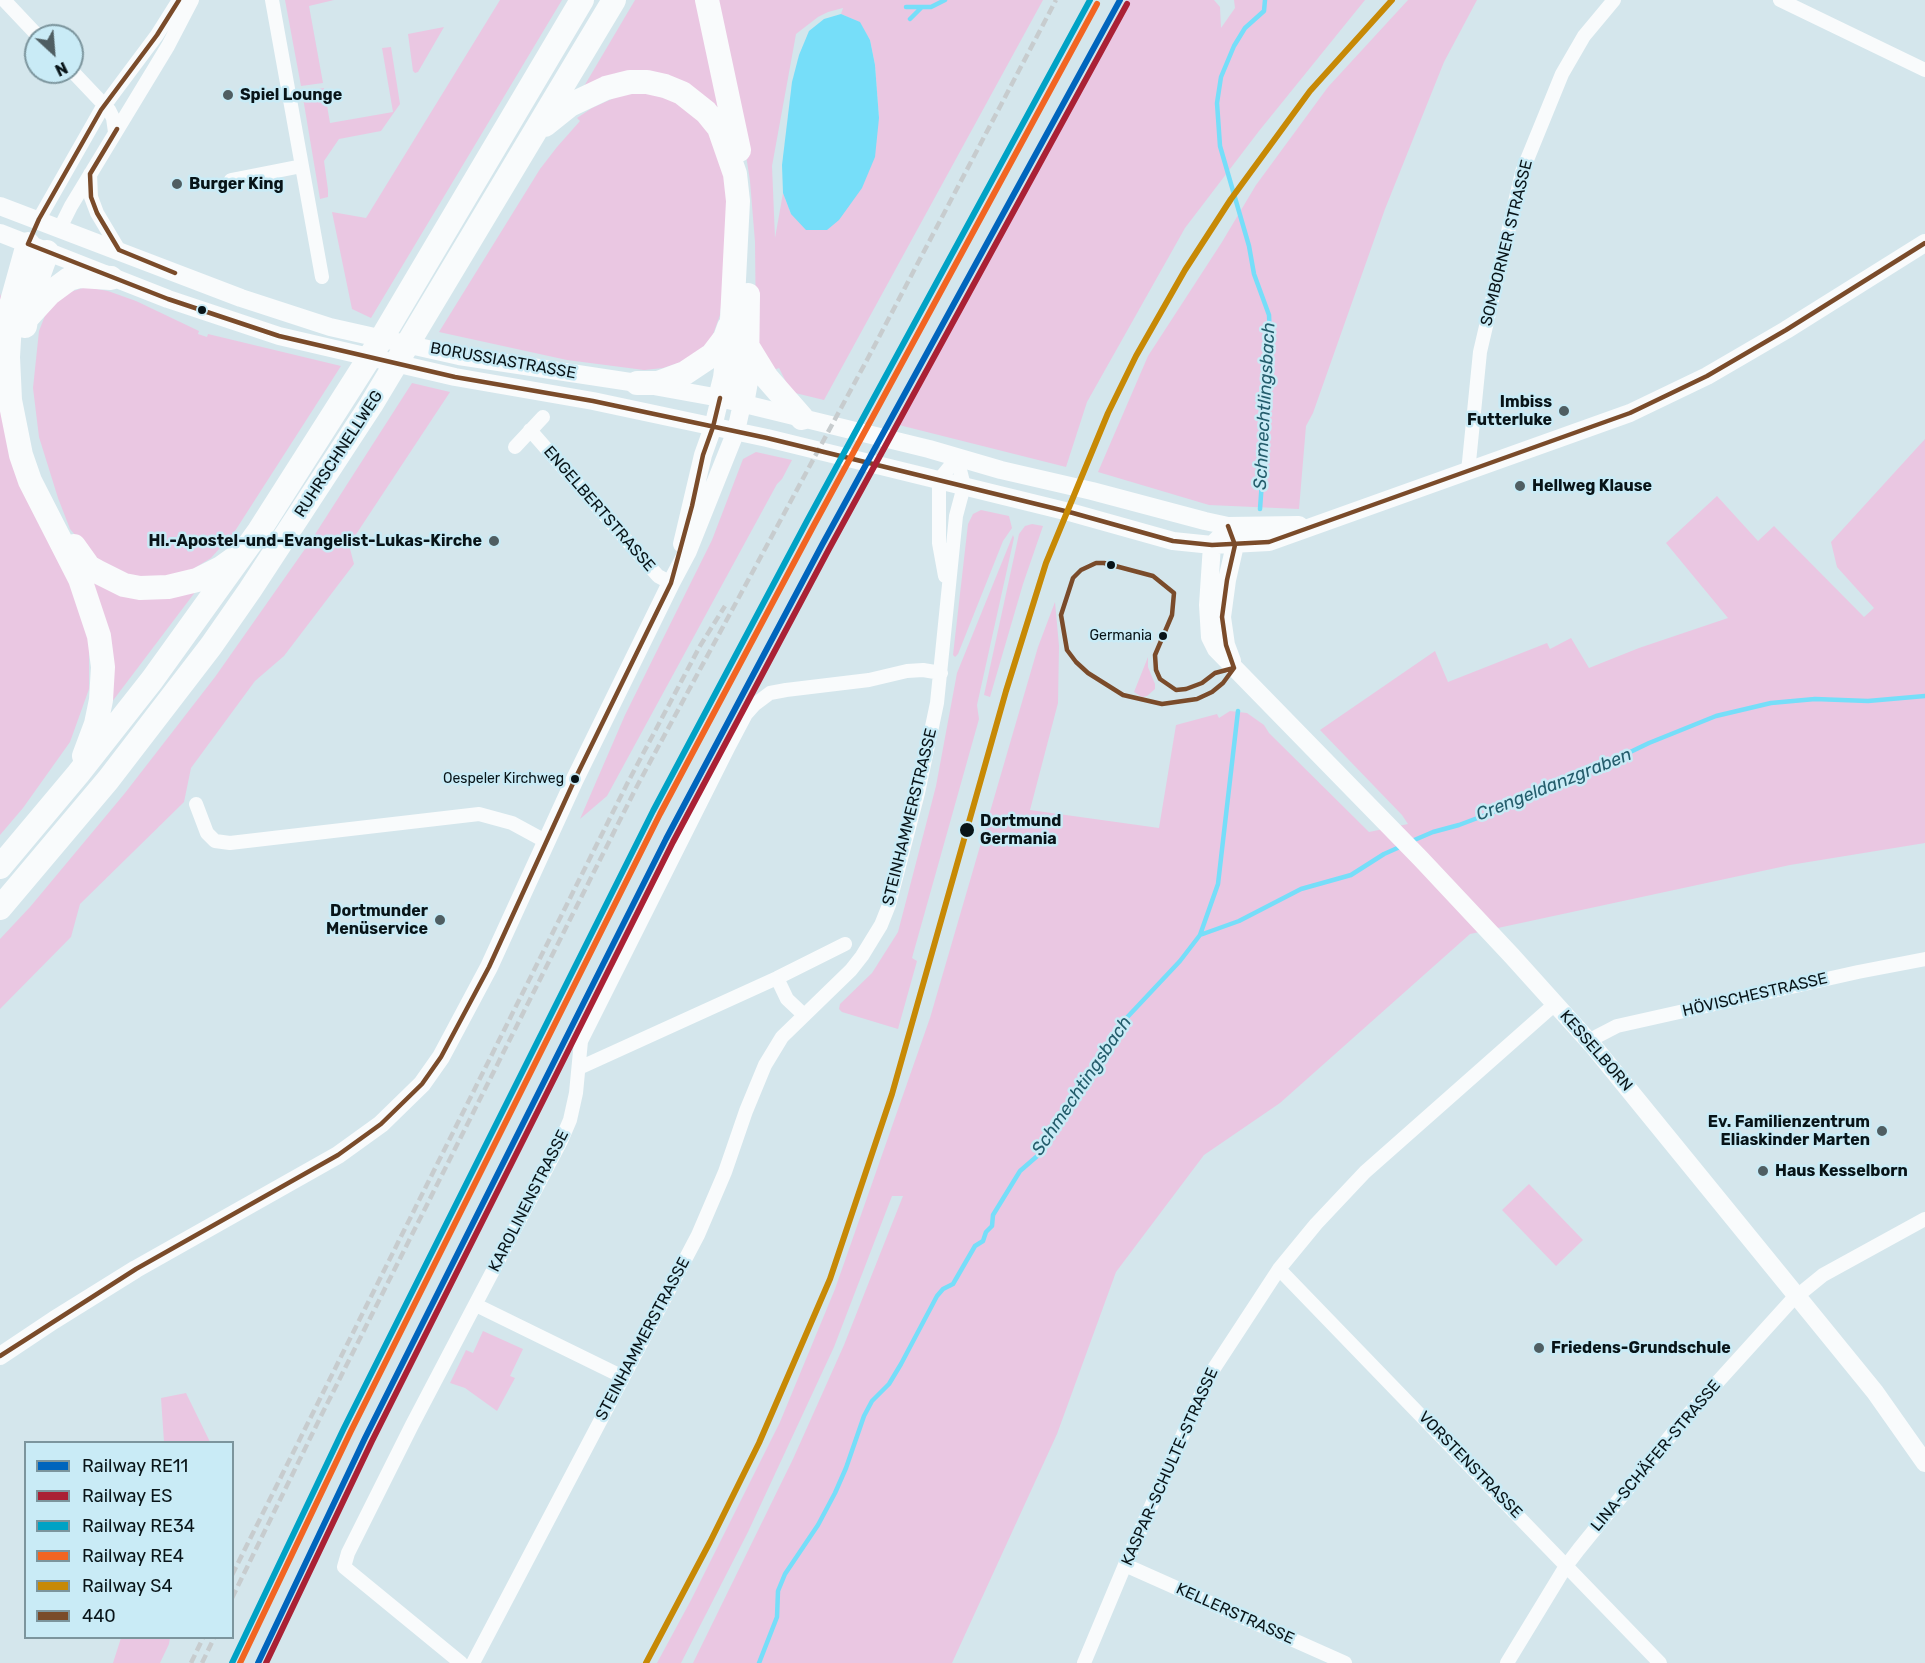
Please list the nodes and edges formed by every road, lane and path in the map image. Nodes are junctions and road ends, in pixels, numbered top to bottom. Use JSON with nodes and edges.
{"nodes":[{"id":1,"x":4,"y":0,"type":"edge"},
{"id":2,"x":179,"y":0,"type":"edge"},
{"id":3,"x":192,"y":0,"type":"edge"},
{"id":4,"x":272,"y":0,"type":"edge"},
{"id":5,"x":582,"y":0,"type":"edge"},
{"id":6,"x":614,"y":0,"type":"edge"},
{"id":7,"x":707,"y":0,"type":"edge"},
{"id":8,"x":1614,"y":0,"type":"edge"},
{"id":9,"x":1780,"y":0,"type":"edge"},
{"id":10,"x":27,"y":24,"type":"edge"},
{"id":11,"x":1925,"y":70,"type":"edge"},
{"id":12,"x":84,"y":83,"type":"edge"},
{"id":13,"x":105,"y":105,"type":"junction"},
{"id":14,"x":115,"y":132,"type":"junction"},
{"id":15,"x":518,"y":160,"type":"junction"},
{"id":16,"x":302,"y":166,"type":"junction"},
{"id":17,"x":90,"y":174,"type":"junction"},
{"id":18,"x":231,"y":180,"type":"dead end"},
{"id":19,"x":0,"y":206,"type":"edge"},
{"id":20,"x":39,"y":219,"type":"junction"},
{"id":21,"x":60,"y":228,"type":"junction"},
{"id":22,"x":0,"y":233,"type":"edge"},
{"id":23,"x":1925,"y":243,"type":"edge"},
{"id":24,"x":38,"y":248,"type":"junction"},
{"id":25,"x":119,"y":250,"type":"junction"},
{"id":26,"x":0,"y":271,"type":"edge"},
{"id":27,"x":322,"y":277,"type":"dead end"},
{"id":28,"x":111,"y":278,"type":"junction"},
{"id":29,"x":19,"y":311,"type":"junction"},
{"id":30,"x":732,"y":319,"type":"junction"},
{"id":31,"x":748,"y":346,"type":"junction"},
{"id":32,"x":637,"y":383,"type":"junction"},
{"id":33,"x":731,"y":401,"type":"junction"},
{"id":34,"x":543,"y":417,"type":"dead end"},
{"id":35,"x":802,"y":418,"type":"junction"},
{"id":36,"x":713,"y":427,"type":"junction"},
{"id":37,"x":530,"y":430,"type":"junction"},
{"id":38,"x":736,"y":431,"type":"junction"},
{"id":39,"x":514,"y":447,"type":"dead end"},
{"id":40,"x":957,"y":458,"type":"junction"},
{"id":41,"x":1468,"y":472,"type":"junction"},
{"id":42,"x":939,"y":480,"type":"junction"},
{"id":43,"x":964,"y":486,"type":"junction"},
{"id":44,"x":1315,"y":525,"type":"junction"},
{"id":45,"x":1228,"y":526,"type":"junction"},
{"id":46,"x":258,"y":531,"type":"junction"},
{"id":47,"x":1212,"y":545,"type":"junction"},
{"id":48,"x":1235,"y":545,"type":"junction"},
{"id":49,"x":671,"y":583,"type":"junction"},
{"id":50,"x":947,"y":590,"type":"junction"},
{"id":51,"x":1234,"y":668,"type":"junction"},
{"id":52,"x":941,"y":673,"type":"junction"},
{"id":53,"x":57,"y":799,"type":"junction"},
{"id":54,"x":196,"y":804,"type":"dead end"},
{"id":55,"x":547,"y":842,"type":"junction"},
{"id":56,"x":0,"y":867,"type":"edge"},
{"id":57,"x":0,"y":908,"type":"edge"},
{"id":58,"x":845,"y":944,"type":"dead end"},
{"id":59,"x":1925,"y":959,"type":"edge"},
{"id":60,"x":777,"y":978,"type":"junction"},
{"id":61,"x":1555,"y":1004,"type":"junction"},
{"id":62,"x":804,"y":1015,"type":"junction"},
{"id":63,"x":1588,"y":1041,"type":"junction"},
{"id":64,"x":579,"y":1068,"type":"junction"},
{"id":65,"x":1925,"y":1219,"type":"edge"},
{"id":66,"x":1279,"y":1269,"type":"junction"},
{"id":67,"x":1797,"y":1296,"type":"junction"},
{"id":68,"x":476,"y":1305,"type":"junction"},
{"id":69,"x":0,"y":1356,"type":"edge"},
{"id":70,"x":623,"y":1377,"type":"junction"},
{"id":71,"x":1925,"y":1463,"type":"edge"},
{"id":72,"x":1125,"y":1565,"type":"junction"},
{"id":73,"x":1566,"y":1566,"type":"junction"},
{"id":74,"x":461,"y":1663,"type":"edge"},
{"id":75,"x":473,"y":1663,"type":"edge"},
{"id":76,"x":1084,"y":1663,"type":"edge"},
{"id":77,"x":1345,"y":1663,"type":"edge"},
{"id":78,"x":1507,"y":1663,"type":"edge"},
{"id":79,"x":1659,"y":1663,"type":"edge"}],
"edges":[{"from":1,"to":10,"type":"street"},
{"from":2,"to":13,"type":"street"},
{"from":3,"to":14,"type":"street"},
{"from":4,"to":16,"type":"street"},
{"from":5,"to":46,"type":"highway","name":"RUHRSCHNELLWEG"},
{"from":6,"to":15,"type":"highway","name":"RUHRSCHNELLWEG"},
{"from":7,"to":31,"type":"highway"},
{"from":8,"to":41,"type":"street","name":"SOMBORNER STRASSE"},
{"from":9,"to":11,"type":"street"},
{"from":12,"to":13,"type":"street"},
{"from":13,"to":14,"type":"street"},
{"from":13,"to":20,"type":"street"},
{"from":14,"to":17,"type":"street"},
{"from":15,"to":30,"type":"highway"},
{"from":15,"to":57,"type":"highway","name":"RUHRSCHNELLWEG"},
{"from":16,"to":18,"type":"street"},
{"from":16,"to":27,"type":"street"},
{"from":17,"to":21,"type":"street"},
{"from":17,"to":25,"type":"street"},
{"from":19,"to":20,"type":"main road","name":"BORUSSIASTRASSE"},
{"from":20,"to":21,"type":"main road","name":"BORUSSIASTRASSE"},
{"from":20,"to":24,"type":"main road"},
{"from":21,"to":24,"type":"main road"},
{"from":21,"to":25,"type":"main road","name":"BORUSSIASTRASSE"},
{"from":22,"to":24,"type":"main road","name":"BORUSSIASTRASSE"},
{"from":23,"to":41,"type":"main road"},
{"from":24,"to":28,"type":"main road","name":"BORUSSIASTRASSE"},
{"from":24,"to":29,"type":"highway"},
{"from":25,"to":32,"type":"main road","name":"BORUSSIASTRASSE"},
{"from":26,"to":29,"type":"highway"},
{"from":28,"to":29,"type":"highway"},
{"from":28,"to":36,"type":"main road","name":"BORUSSIASTRASSE"},
{"from":29,"to":46,"type":"highway"},
{"from":29,"to":53,"type":"highway"},
{"from":30,"to":32,"type":"highway"},
{"from":30,"to":33,"type":"highway"},
{"from":31,"to":33,"type":"highway"},
{"from":31,"to":35,"type":"highway"},
{"from":32,"to":33,"type":"main road","name":"BORUSSIASTRASSE"},
{"from":33,"to":35,"type":"main road","name":"BORUSSIASTRASSE"},
{"from":33,"to":36,"type":"main road"},
{"from":33,"to":38,"type":"main road"},
{"from":34,"to":37,"type":"street","name":"ENGELBERTSTRASSE"},
{"from":35,"to":40,"type":"main road","name":"BORUSSIASTRASSE"},
{"from":36,"to":38,"type":"main road","name":"BORUSSIASTRASSE"},
{"from":36,"to":49,"type":"main road"},
{"from":37,"to":39,"type":"street","name":"ENGELBERTSTRASSE"},
{"from":37,"to":49,"type":"street","name":"ENGELBERTSTRASSE"},
{"from":38,"to":42,"type":"main road","name":"BORUSSIASTRASSE"},
{"from":38,"to":49,"type":"main road"},
{"from":40,"to":42,"type":"street"},
{"from":40,"to":43,"type":"street","name":"STEINHAMMERSTRASSE"},
{"from":40,"to":45,"type":"main road","name":"BORUSSIASTRASSE"},
{"from":41,"to":44,"type":"main road"},
{"from":42,"to":43,"type":"main road","name":"BORUSSIASTRASSE"},
{"from":42,"to":50,"type":"street","name":"STEINHAMMERSTRASSE"},
{"from":43,"to":47,"type":"main road","name":"BORUSSIASTRASSE"},
{"from":43,"to":50,"type":"street","name":"STEINHAMMERSTRASSE"},
{"from":44,"to":45,"type":"main road","name":"BORUSSIASTRASSE"},
{"from":44,"to":48,"type":"main road","name":"BORUSSIASTRASSE"},
{"from":45,"to":47,"type":"main road"},
{"from":45,"to":48,"type":"main road"},
{"from":46,"to":53,"type":"highway","name":"RUHRSCHNELLWEG"},
{"from":47,"to":48,"type":"main road","name":"BORUSSIASTRASSE"},
{"from":47,"to":51,"type":"main road","name":"KESSELBORN"},
{"from":48,"to":51,"type":"main road","name":"KESSELBORN"},
{"from":49,"to":55,"type":"main road"},
{"from":50,"to":52,"type":"street","name":"STEINHAMMERSTRASSE"},
{"from":51,"to":61,"type":"main road","name":"KESSELBORN"},
{"from":52,"to":62,"type":"street","name":"STEINHAMMERSTRASSE"},
{"from":52,"to":64,"type":"street","name":"KAROLINENSTRASSE"},
{"from":53,"to":56,"type":"highway","name":"RUHRSCHNELLWEG"},
{"from":54,"to":55,"type":"street"},
{"from":55,"to":69,"type":"main road"},
{"from":58,"to":60,"type":"street"},
{"from":59,"to":63,"type":"street","name":"HÖVISCHESTRASSE"},
{"from":60,"to":62,"type":"street"},
{"from":60,"to":64,"type":"street"},
{"from":61,"to":63,"type":"main road","name":"KESSELBORN"},
{"from":61,"to":66,"type":"street","name":"KASPAR-SCHULTE-STRASSE"},
{"from":62,"to":70,"type":"street","name":"STEINHAMMERSTRASSE"},
{"from":63,"to":67,"type":"main road","name":"KESSELBORN"},
{"from":64,"to":68,"type":"street","name":"KAROLINENSTRASSE"},
{"from":65,"to":67,"type":"street","name":"LINA-SCHÄFER-STRASSE"},
{"from":66,"to":72,"type":"street","name":"KASPAR-SCHULTE-STRASSE"},
{"from":66,"to":73,"type":"street","name":"VORSTENSTRASSE"},
{"from":67,"to":71,"type":"main road","name":"KESSELBORN"},
{"from":67,"to":73,"type":"street","name":"LINA-SCHÄFER-STRASSE"},
{"from":68,"to":70,"type":"street"},
{"from":68,"to":74,"type":"street","name":"KAROLINENSTRASSE"},
{"from":70,"to":75,"type":"street","name":"STEINHAMMERSTRASSE"},
{"from":72,"to":76,"type":"street","name":"KASPAR-SCHULTE-STRASSE"},
{"from":72,"to":77,"type":"street","name":"KELLERSTRASSE"},
{"from":73,"to":78,"type":"street","name":"LINA-SCHÄFER-STRASSE"},
{"from":73,"to":79,"type":"street","name":"VORSTENSTRASSE"}]}
